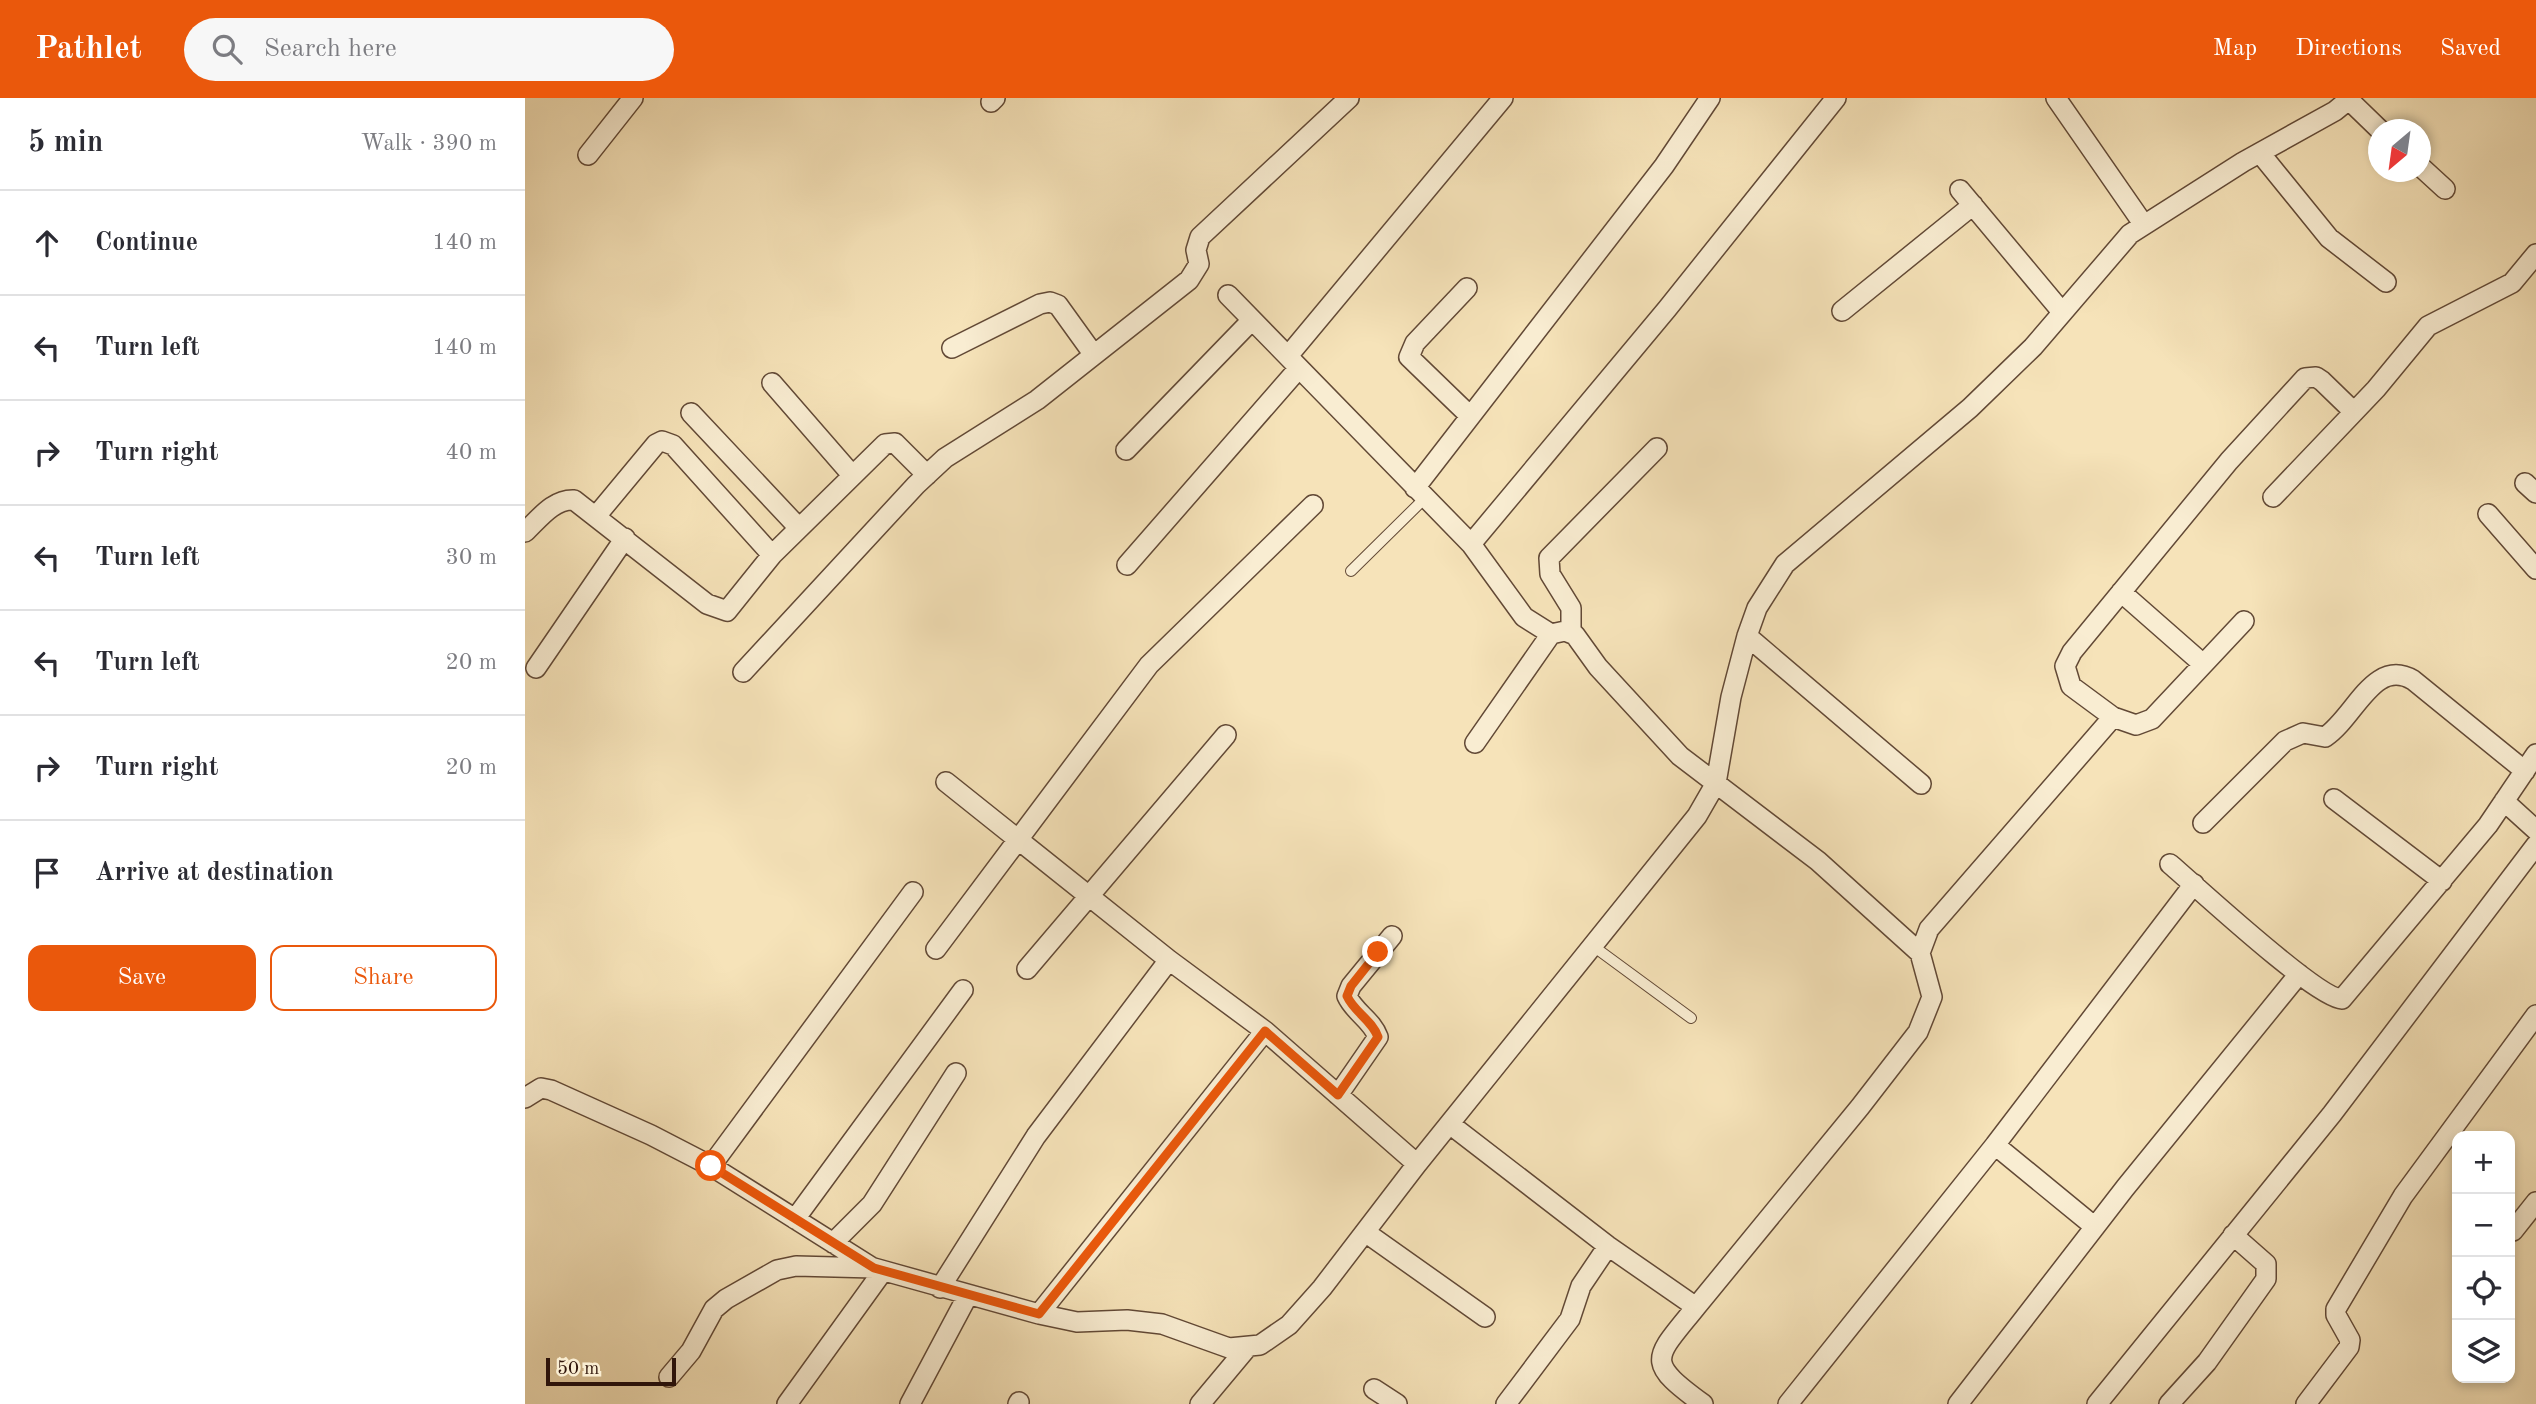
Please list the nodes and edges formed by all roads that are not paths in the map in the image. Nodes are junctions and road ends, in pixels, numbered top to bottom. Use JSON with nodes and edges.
{"nodes":[{"id":1,"x":633,"y":98,"type":"edge"},
{"id":2,"x":1349,"y":98,"type":"edge"},
{"id":3,"x":1503,"y":98,"type":"edge"},
{"id":4,"x":1710,"y":98,"type":"edge"},
{"id":5,"x":1836,"y":98,"type":"edge"},
{"id":6,"x":2056,"y":98,"type":"edge"},
{"id":7,"x":2350,"y":99,"type":"edge"},
{"id":8,"x":2369,"y":119,"type":"edge"},
{"id":9,"x":2260,"y":153,"type":"junction"},
{"id":10,"x":588,"y":155,"type":"dead end"},
{"id":11,"x":2431,"y":177,"type":"edge"},
{"id":12,"x":2445,"y":189,"type":"dead end"},
{"id":13,"x":2144,"y":225,"type":"junction"},
{"id":14,"x":2536,"y":254,"type":"edge"},
{"id":15,"x":2386,"y":282,"type":"dead end"},
{"id":16,"x":1467,"y":288,"type":"dead end"},
{"id":17,"x":1228,"y":295,"type":"dead end"},
{"id":18,"x":1842,"y":311,"type":"dead end"},
{"id":19,"x":2062,"y":312,"type":"junction"},
{"id":20,"x":1252,"y":320,"type":"junction"},
{"id":21,"x":952,"y":348,"type":"dead end"},
{"id":22,"x":1094,"y":355,"type":"junction"},
{"id":23,"x":1293,"y":362,"type":"junction"},
{"id":24,"x":772,"y":383,"type":"dead end"},
{"id":25,"x":2354,"y":412,"type":"junction"},
{"id":26,"x":691,"y":413,"type":"dead end"},
{"id":27,"x":1470,"y":416,"type":"junction"},
{"id":28,"x":1657,"y":448,"type":"dead end"},
{"id":29,"x":1126,"y":450,"type":"dead end"},
{"id":30,"x":852,"y":475,"type":"junction"},
{"id":31,"x":927,"y":475,"type":"junction"},
{"id":32,"x":1420,"y":493,"type":"junction"},
{"id":33,"x":2273,"y":497,"type":"dead end"},
{"id":34,"x":1313,"y":505,"type":"dead end"},
{"id":35,"x":2488,"y":514,"type":"dead end"},
{"id":36,"x":597,"y":515,"type":"junction"},
{"id":37,"x":799,"y":528,"type":"junction"},
{"id":38,"x":525,"y":532,"type":"edge"},
{"id":39,"x":625,"y":538,"type":"junction"},
{"id":40,"x":1471,"y":544,"type":"junction"},
{"id":41,"x":772,"y":555,"type":"junction"},
{"id":42,"x":1127,"y":565,"type":"dead end"},
{"id":43,"x":2536,"y":569,"type":"edge"},
{"id":44,"x":1351,"y":571,"type":"dead end"},
{"id":45,"x":2121,"y":592,"type":"junction"},
{"id":46,"x":2244,"y":621,"type":"dead end"},
{"id":47,"x":1561,"y":634,"type":"junction"},
{"id":48,"x":1747,"y":636,"type":"junction"},
{"id":49,"x":2203,"y":664,"type":"junction"},
{"id":50,"x":536,"y":667,"type":"dead end"},
{"id":51,"x":743,"y":672,"type":"dead end"},
{"id":52,"x":2113,"y":718,"type":"junction"},
{"id":53,"x":1226,"y":735,"type":"dead end"},
{"id":54,"x":1475,"y":743,"type":"dead end"},
{"id":55,"x":2530,"y":763,"type":"edge"},
{"id":56,"x":946,"y":782,"type":"dead end"},
{"id":57,"x":1716,"y":783,"type":"junction"},
{"id":58,"x":1920,"y":784,"type":"dead end"},
{"id":59,"x":2334,"y":799,"type":"dead end"},
{"id":60,"x":2504,"y":801,"type":"junction"},
{"id":61,"x":2203,"y":823,"type":"dead end"},
{"id":62,"x":2536,"y":830,"type":"edge"},
{"id":63,"x":1020,"y":839,"type":"junction"},
{"id":64,"x":2536,"y":845,"type":"edge"},
{"id":65,"x":2170,"y":864,"type":"dead end"},
{"id":66,"x":2442,"y":881,"type":"junction"},
{"id":67,"x":2194,"y":884,"type":"junction"},
{"id":68,"x":913,"y":892,"type":"dead end"},
{"id":69,"x":1088,"y":897,"type":"junction"},
{"id":70,"x":1392,"y":936,"type":"dead end"},
{"id":71,"x":1593,"y":946,"type":"junction"},
{"id":72,"x":936,"y":949,"type":"dead end"},
{"id":73,"x":1920,"y":953,"type":"junction"},
{"id":74,"x":1169,"y":960,"type":"junction"},
{"id":75,"x":1027,"y":970,"type":"dead end"},
{"id":76,"x":2299,"y":974,"type":"junction"},
{"id":77,"x":964,"y":990,"type":"dead end"},
{"id":78,"x":2536,"y":1015,"type":"edge"},
{"id":79,"x":1691,"y":1018,"type":"dead end"},
{"id":80,"x":1265,"y":1031,"type":"junction"},
{"id":81,"x":956,"y":1073,"type":"dead end"},
{"id":82,"x":1338,"y":1095,"type":"junction"},
{"id":83,"x":525,"y":1098,"type":"edge"},
{"id":84,"x":1451,"y":1125,"type":"junction"},
{"id":85,"x":1995,"y":1145,"type":"junction"},
{"id":86,"x":1417,"y":1164,"type":"junction"},
{"id":87,"x":711,"y":1166,"type":"junction"},
{"id":88,"x":2536,"y":1202,"type":"edge"},
{"id":89,"x":795,"y":1219,"type":"junction"},
{"id":90,"x":2095,"y":1227,"type":"junction"},
{"id":91,"x":2515,"y":1228,"type":"edge"},
{"id":92,"x":1365,"y":1232,"type":"junction"},
{"id":93,"x":2233,"y":1235,"type":"junction"},
{"id":94,"x":833,"y":1243,"type":"junction"},
{"id":95,"x":1608,"y":1246,"type":"junction"},
{"id":96,"x":879,"y":1270,"type":"junction"},
{"id":97,"x":940,"y":1288,"type":"junction"},
{"id":98,"x":968,"y":1296,"type":"junction"},
{"id":99,"x":1696,"y":1307,"type":"junction"},
{"id":100,"x":1039,"y":1314,"type":"junction"},
{"id":101,"x":1485,"y":1317,"type":"dead end"},
{"id":102,"x":1245,"y":1349,"type":"junction"},
{"id":103,"x":669,"y":1377,"type":"dead end"},
{"id":104,"x":1374,"y":1389,"type":"dead end"},
{"id":105,"x":1691,"y":1401,"type":"edge"},
{"id":106,"x":787,"y":1404,"type":"edge"},
{"id":107,"x":910,"y":1404,"type":"edge"},
{"id":108,"x":1200,"y":1404,"type":"edge"},
{"id":109,"x":1397,"y":1404,"type":"edge"},
{"id":110,"x":1506,"y":1404,"type":"edge"},
{"id":111,"x":1788,"y":1404,"type":"edge"},
{"id":112,"x":1958,"y":1404,"type":"edge"},
{"id":113,"x":2097,"y":1404,"type":"edge"},
{"id":114,"x":2169,"y":1404,"type":"edge"},
{"id":115,"x":2306,"y":1404,"type":"edge"}],
"edges":[{"from":1,"to":10,"type":"street"},
{"from":2,"to":22,"type":"street"},
{"from":3,"to":23,"type":"street"},
{"from":4,"to":27,"type":"street"},
{"from":5,"to":40,"type":"street"},
{"from":6,"to":13,"type":"street"},
{"from":7,"to":8,"type":"street"},
{"from":7,"to":9,"type":"street"},
{"from":9,"to":13,"type":"street"},
{"from":9,"to":15,"type":"street"},
{"from":11,"to":12,"type":"street"},
{"from":13,"to":19,"type":"street"},
{"from":14,"to":25,"type":"street"},
{"from":16,"to":27,"type":"street"},
{"from":17,"to":20,"type":"street"},
{"from":18,"to":19,"type":"street"},
{"from":19,"to":48,"type":"street"},
{"from":20,"to":23,"type":"street"},
{"from":20,"to":29,"type":"street"},
{"from":21,"to":22,"type":"street"},
{"from":22,"to":31,"type":"street"},
{"from":23,"to":32,"type":"street"},
{"from":23,"to":42,"type":"street"},
{"from":24,"to":30,"type":"street"},
{"from":25,"to":33,"type":"street"},
{"from":25,"to":45,"type":"street"},
{"from":26,"to":37,"type":"street"},
{"from":27,"to":32,"type":"street"},
{"from":28,"to":47,"type":"street"},
{"from":30,"to":31,"type":"street"},
{"from":30,"to":37,"type":"street"},
{"from":31,"to":51,"type":"street"},
{"from":32,"to":40,"type":"street"},
{"from":32,"to":44,"type":"lane"},
{"from":34,"to":63,"type":"street"},
{"from":35,"to":43,"type":"street"},
{"from":36,"to":38,"type":"street"},
{"from":36,"to":39,"type":"street"},
{"from":36,"to":41,"type":"street"},
{"from":37,"to":41,"type":"street"},
{"from":39,"to":41,"type":"street"},
{"from":39,"to":50,"type":"street"},
{"from":40,"to":47,"type":"street"},
{"from":45,"to":49,"type":"street"},
{"from":45,"to":52,"type":"street"},
{"from":46,"to":49,"type":"street"},
{"from":47,"to":54,"type":"street"},
{"from":47,"to":57,"type":"street"},
{"from":48,"to":57,"type":"street"},
{"from":48,"to":58,"type":"street"},
{"from":49,"to":52,"type":"street"},
{"from":52,"to":73,"type":"street"},
{"from":53,"to":69,"type":"street"},
{"from":55,"to":60,"type":"street"},
{"from":55,"to":61,"type":"street"},
{"from":56,"to":63,"type":"street"},
{"from":57,"to":71,"type":"street"},
{"from":57,"to":73,"type":"street"},
{"from":59,"to":66,"type":"street"},
{"from":60,"to":62,"type":"street"},
{"from":60,"to":66,"type":"street"},
{"from":63,"to":69,"type":"street"},
{"from":63,"to":72,"type":"street"},
{"from":64,"to":93,"type":"street"},
{"from":65,"to":67,"type":"street"},
{"from":66,"to":76,"type":"street"},
{"from":67,"to":76,"type":"street"},
{"from":67,"to":85,"type":"street"},
{"from":68,"to":87,"type":"street"},
{"from":69,"to":74,"type":"street"},
{"from":69,"to":75,"type":"street"},
{"from":70,"to":82,"type":"street"},
{"from":71,"to":79,"type":"lane"},
{"from":71,"to":84,"type":"street"},
{"from":73,"to":99,"type":"street"},
{"from":74,"to":80,"type":"street"},
{"from":74,"to":97,"type":"street"},
{"from":76,"to":90,"type":"street"},
{"from":77,"to":89,"type":"street"},
{"from":78,"to":115,"type":"street"},
{"from":80,"to":82,"type":"street"},
{"from":80,"to":100,"type":"street"},
{"from":81,"to":94,"type":"street"},
{"from":82,"to":86,"type":"street"},
{"from":83,"to":87,"type":"street"},
{"from":84,"to":86,"type":"street"},
{"from":84,"to":95,"type":"street"},
{"from":85,"to":90,"type":"street"},
{"from":85,"to":111,"type":"street"},
{"from":86,"to":92,"type":"street"},
{"from":87,"to":89,"type":"street"},
{"from":88,"to":91,"type":"street"},
{"from":89,"to":94,"type":"street"},
{"from":90,"to":112,"type":"street"},
{"from":92,"to":101,"type":"street"},
{"from":92,"to":102,"type":"street"},
{"from":93,"to":113,"type":"street"},
{"from":93,"to":114,"type":"street"},
{"from":94,"to":96,"type":"street"},
{"from":95,"to":99,"type":"street"},
{"from":95,"to":110,"type":"street"},
{"from":96,"to":97,"type":"street"},
{"from":96,"to":103,"type":"street"},
{"from":96,"to":106,"type":"street"},
{"from":97,"to":98,"type":"street"},
{"from":98,"to":100,"type":"street"},
{"from":98,"to":107,"type":"street"},
{"from":99,"to":105,"type":"street"},
{"from":100,"to":102,"type":"street"},
{"from":102,"to":108,"type":"street"},
{"from":104,"to":109,"type":"street"}]}
